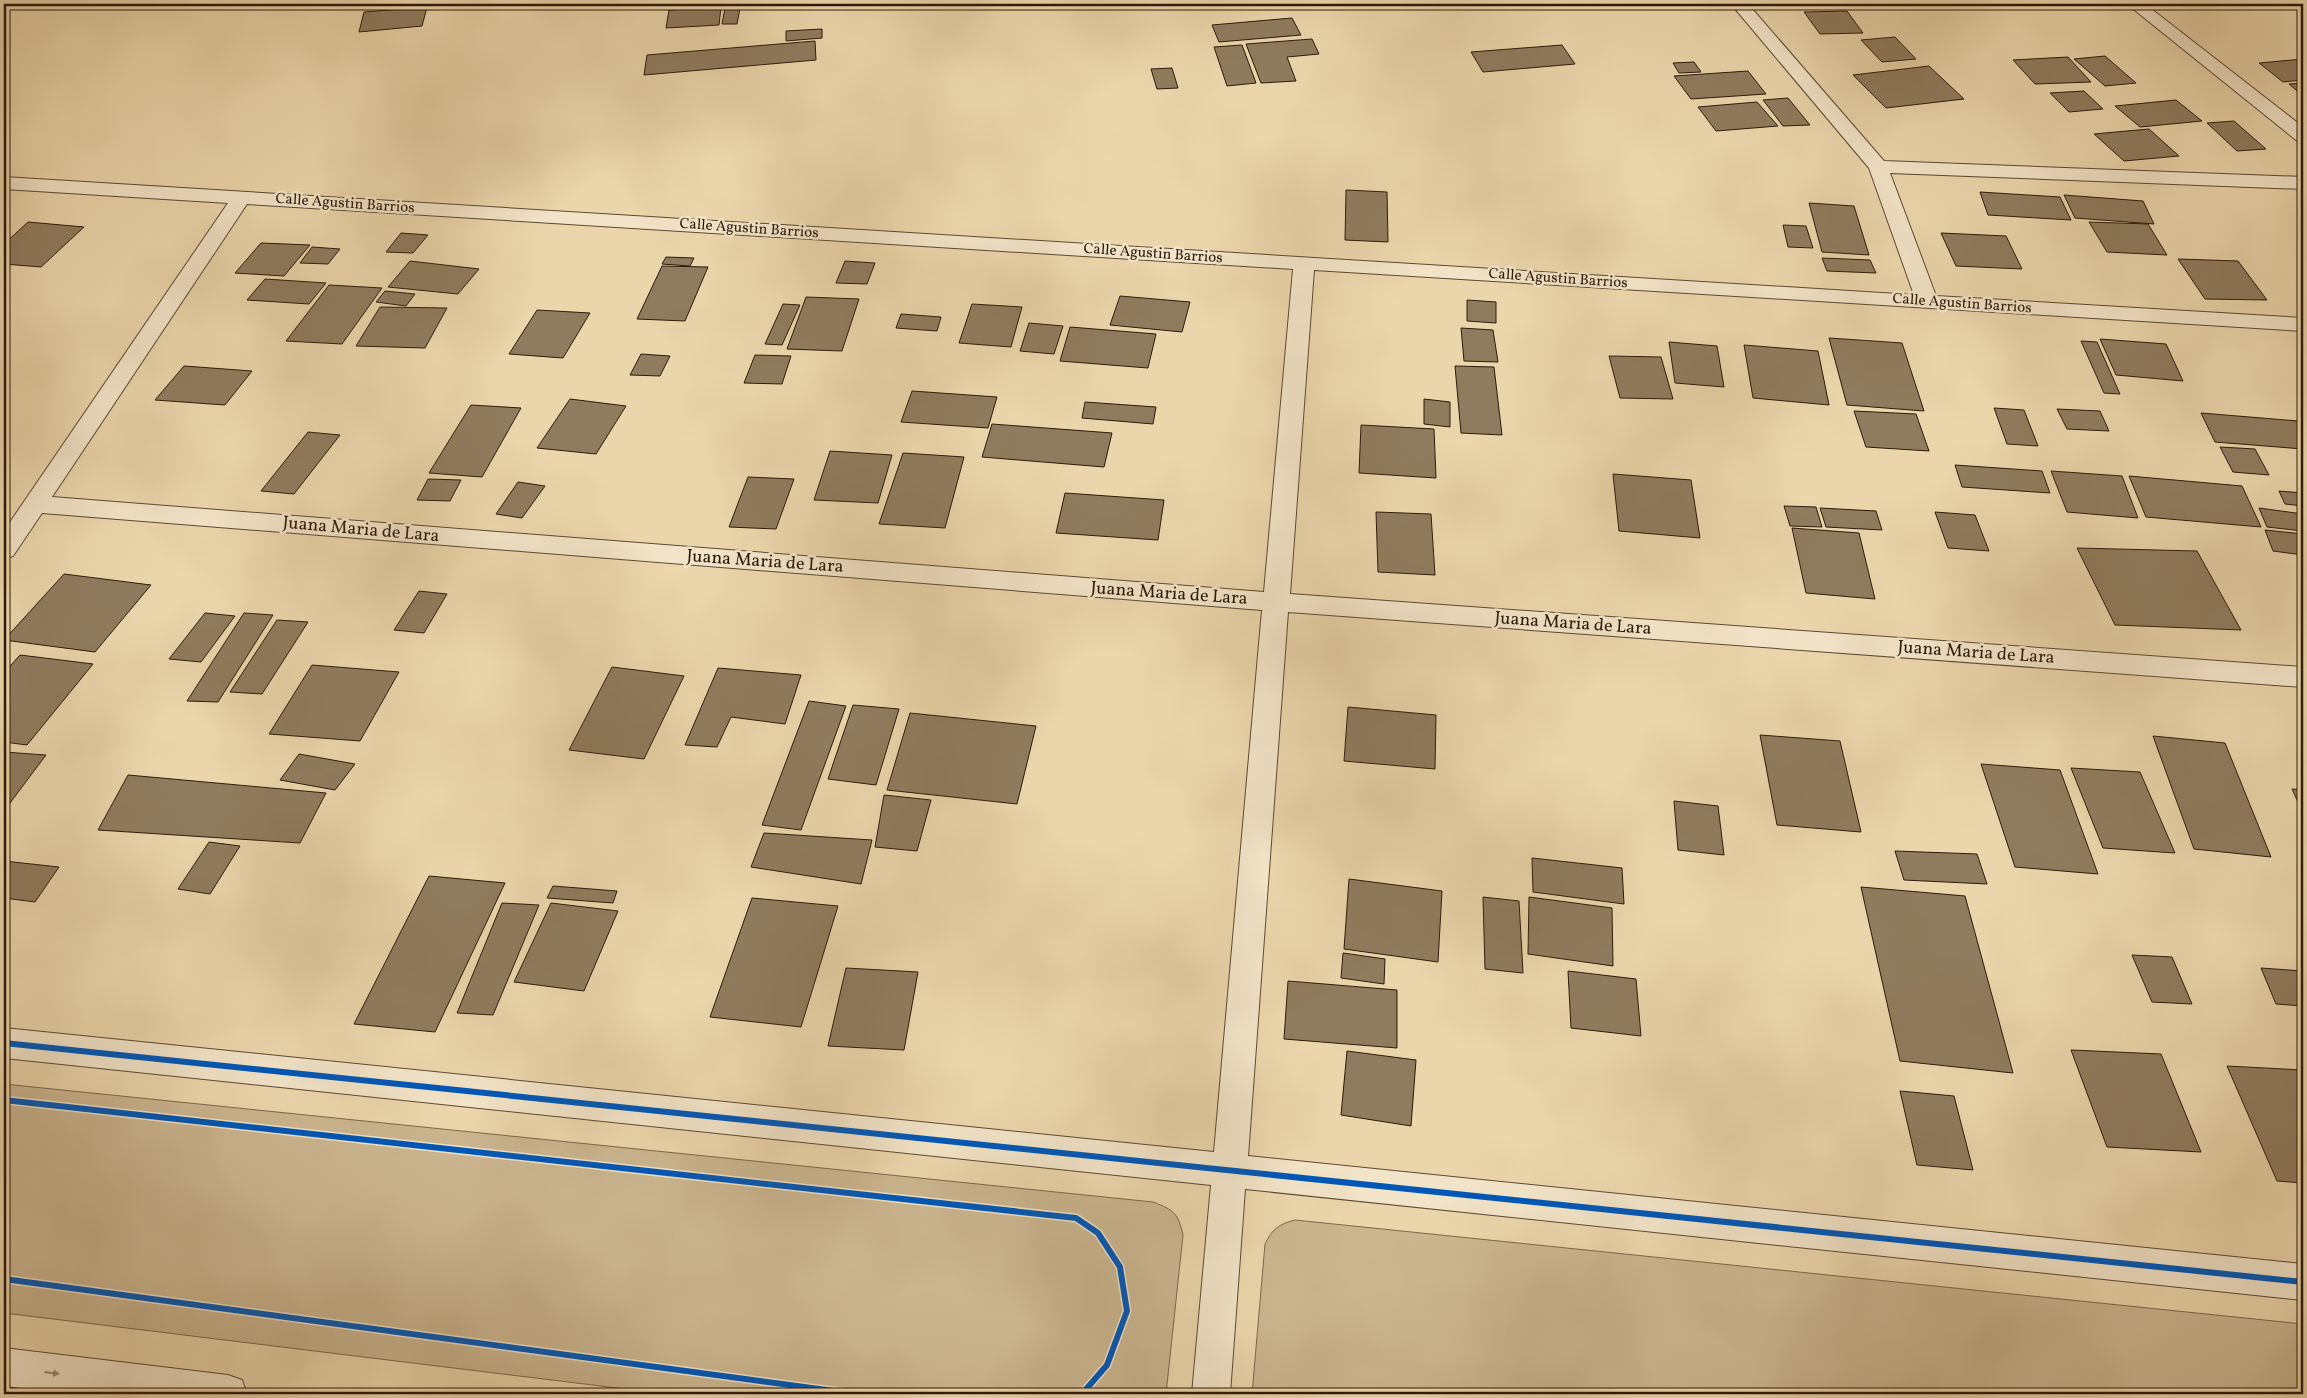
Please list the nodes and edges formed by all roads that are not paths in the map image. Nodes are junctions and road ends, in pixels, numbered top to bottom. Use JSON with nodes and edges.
{"nodes":[{"id":1,"x":1739,"y":4,"type":"edge"},
{"id":2,"x":2135,"y":4,"type":"edge"},
{"id":3,"x":2303,"y":136,"type":"edge"},
{"id":4,"x":1878,"y":167,"type":"junction"},
{"id":5,"x":4,"y":183,"type":"edge"},
{"id":6,"x":2303,"y":183,"type":"edge"},
{"id":7,"x":241,"y":198,"type":"junction"},
{"id":8,"x":1304,"y":263,"type":"junction"},
{"id":9,"x":1927,"y":302,"type":"junction"},
{"id":10,"x":2303,"y":325,"type":"edge"},
{"id":11,"x":34,"y":504,"type":"junction"},
{"id":12,"x":4,"y":550,"type":"edge"},
{"id":13,"x":1276,"y":602,"type":"junction"},
{"id":14,"x":2303,"y":677,"type":"edge"},
{"id":15,"x":4,"y":1043,"type":"edge"},
{"id":16,"x":1230,"y":1171,"type":"junction"},
{"id":17,"x":2303,"y":1282,"type":"edge"},
{"id":18,"x":4,"y":1367,"type":"edge"},
{"id":19,"x":228,"y":1394,"type":"edge"},
{"id":20,"x":1211,"y":1394,"type":"edge"}],
"edges":[{"from":1,"to":4,"type":"street"},
{"from":2,"to":3,"type":"street"},
{"from":4,"to":6,"type":"street"},
{"from":4,"to":9,"type":"street"},
{"from":5,"to":7,"type":"street","name":"Calle Agustin Barrios"},
{"from":7,"to":8,"type":"street","name":"Calle Agustin Barrios"},
{"from":7,"to":11,"type":"street"},
{"from":8,"to":9,"type":"street","name":"Calle Agustin Barrios"},
{"from":8,"to":13,"type":"street"},
{"from":9,"to":10,"type":"street","name":"Calle Agustin Barrios"},
{"from":11,"to":12,"type":"street"},
{"from":11,"to":13,"type":"street","name":"Juana Maria de Lara"},
{"from":13,"to":14,"type":"street","name":"Juana Maria de Lara"},
{"from":13,"to":16,"type":"street"},
{"from":15,"to":16,"type":"street"},
{"from":16,"to":17,"type":"street"},
{"from":16,"to":20,"type":"street"},
{"from":18,"to":19,"type":"street","one_way":true}]}
